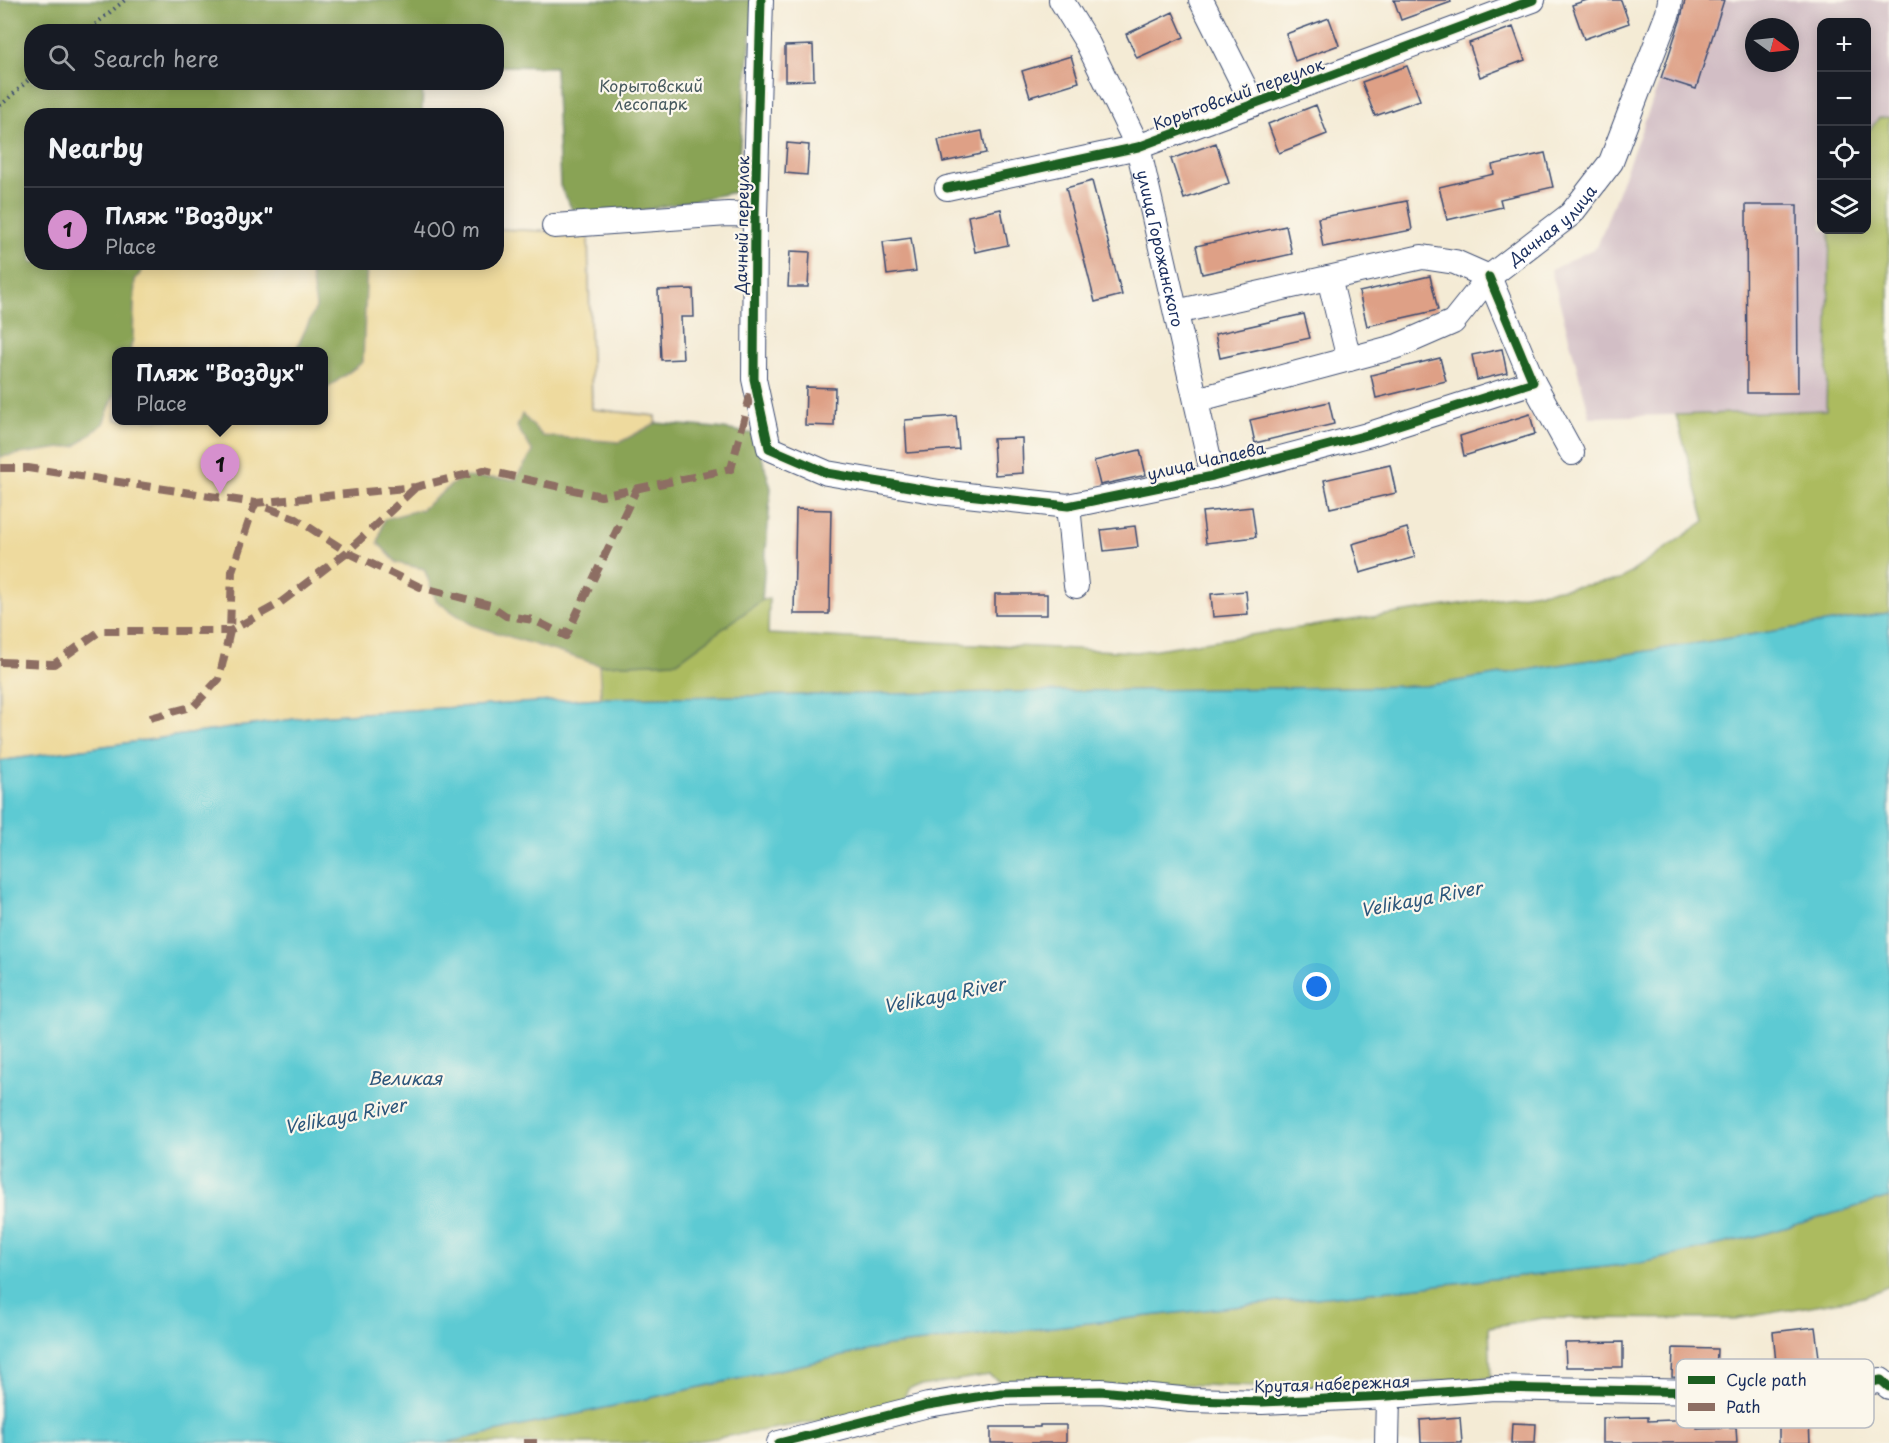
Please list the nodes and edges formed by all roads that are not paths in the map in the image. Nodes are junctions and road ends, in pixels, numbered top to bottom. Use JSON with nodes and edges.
{"nodes":[{"id":1,"x":761,"y":0,"type":"edge"},
{"id":2,"x":1201,"y":0,"type":"edge"},
{"id":3,"x":1533,"y":0,"type":"edge"},
{"id":4,"x":1670,"y":0,"type":"edge"},
{"id":5,"x":1063,"y":1,"type":"edge"},
{"id":6,"x":1253,"y":104,"type":"junction"},
{"id":7,"x":1138,"y":147,"type":"junction"},
{"id":8,"x":947,"y":188,"type":"dead end"},
{"id":9,"x":755,"y":215,"type":"junction"},
{"id":10,"x":554,"y":226,"type":"dead end"},
{"id":11,"x":1489,"y":277,"type":"junction"},
{"id":12,"x":1329,"y":278,"type":"junction"},
{"id":13,"x":1176,"y":312,"type":"junction"},
{"id":14,"x":1349,"y":359,"type":"junction"},
{"id":15,"x":1533,"y":382,"type":"junction"},
{"id":16,"x":1196,"y":400,"type":"junction"},
{"id":17,"x":769,"y":448,"type":"joint"},
{"id":18,"x":1572,"y":453,"type":"dead end"},
{"id":19,"x":1213,"y":477,"type":"junction"},
{"id":20,"x":1068,"y":506,"type":"junction"},
{"id":21,"x":1076,"y":586,"type":"dead end"},
{"id":22,"x":1874,"y":1382,"type":"edge"},
{"id":23,"x":1889,"y":1387,"type":"edge"},
{"id":24,"x":1676,"y":1391,"type":"edge"},
{"id":25,"x":1388,"y":1396,"type":"junction"},
{"id":26,"x":840,"y":1435,"type":"edge"},
{"id":27,"x":779,"y":1443,"type":"edge"},
{"id":28,"x":1387,"y":1443,"type":"edge"}],
"edges":[{"from":1,"to":9,"type":"street","name":"Дачный переулок"},
{"from":2,"to":6,"type":"street"},
{"from":3,"to":6,"type":"street","name":"Корытовский переулок"},
{"from":4,"to":11,"type":"street","name":"Дачная улица"},
{"from":5,"to":7,"type":"street","name":"улица Горожанского"},
{"from":6,"to":7,"type":"street","name":"Корытовский переулок"},
{"from":7,"to":8,"type":"street","name":"Корытовский переулок"},
{"from":7,"to":13,"type":"street","name":"улица Горожанского"},
{"from":9,"to":10,"type":"street"},
{"from":9,"to":17,"type":"street","name":"Дачный переулок"},
{"from":11,"to":12,"type":"street"},
{"from":11,"to":14,"type":"street","name":"Дачная улица"},
{"from":11,"to":15,"type":"street"},
{"from":12,"to":13,"type":"street"},
{"from":12,"to":14,"type":"street"},
{"from":13,"to":16,"type":"street","name":"улица Горожанского"},
{"from":14,"to":16,"type":"street","name":"Дачная улица"},
{"from":15,"to":18,"type":"street"},
{"from":15,"to":19,"type":"street","name":"улица Чапаева"},
{"from":16,"to":19,"type":"street","name":"улица Горожанского"},
{"from":17,"to":20,"type":"street","name":"улица Чапаева"},
{"from":19,"to":20,"type":"street","name":"улица Чапаева"},
{"from":20,"to":21,"type":"street"},
{"from":22,"to":23,"type":"street","name":"Крутая набережная"},
{"from":24,"to":25,"type":"street","name":"Крутая набережная"},
{"from":25,"to":26,"type":"street","name":"Крутая набережная"},
{"from":25,"to":28,"type":"street"},
{"from":26,"to":27,"type":"street","name":"Крутая набережная"}]}
